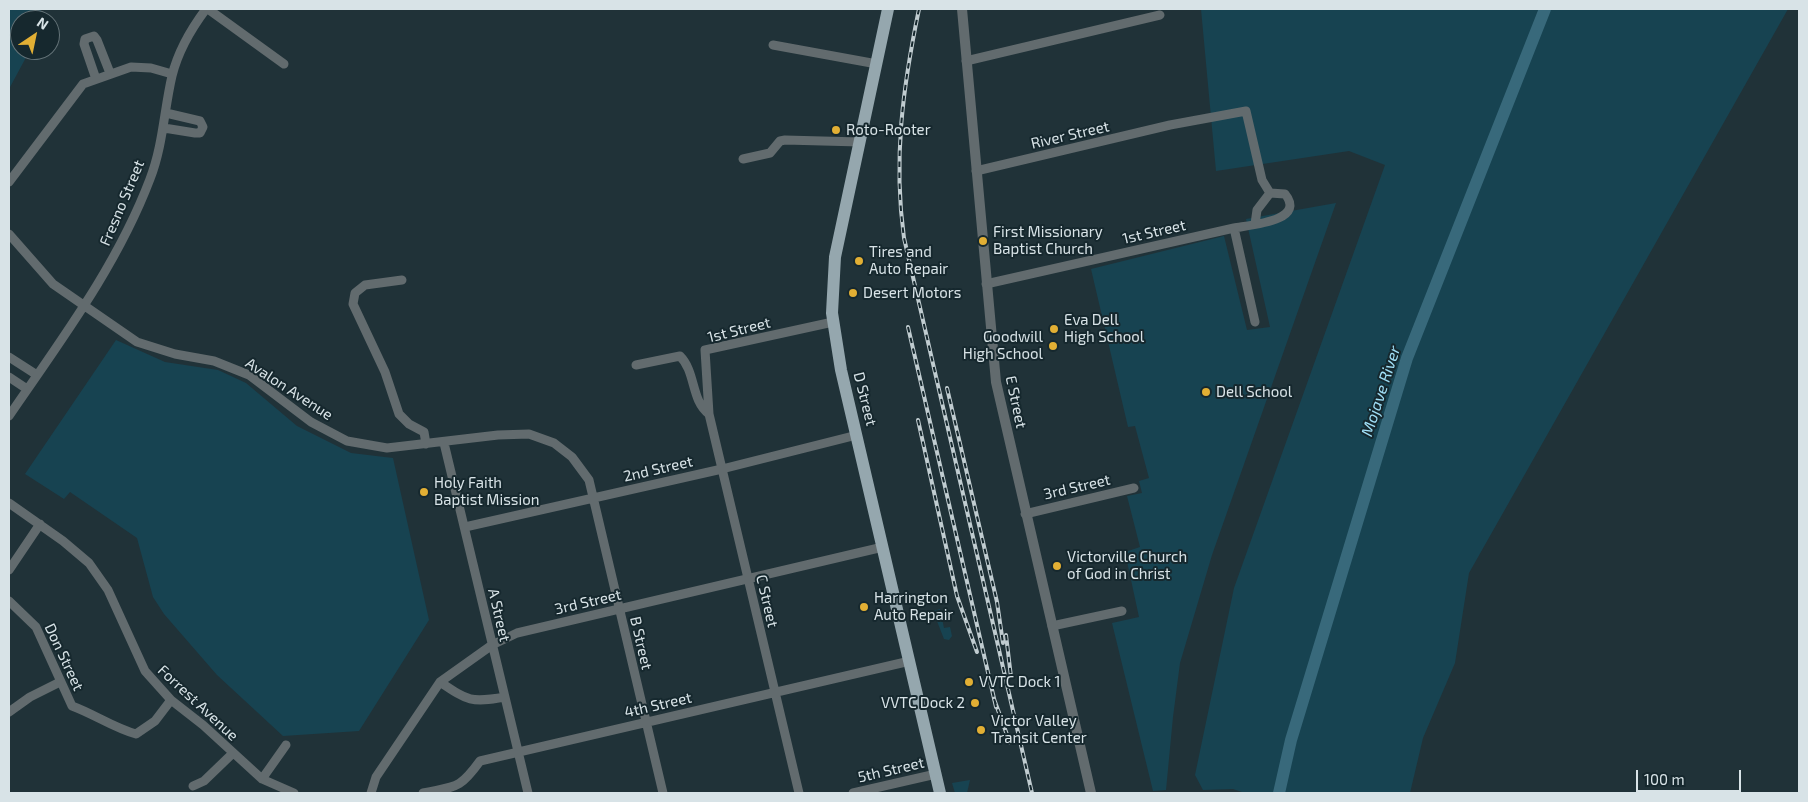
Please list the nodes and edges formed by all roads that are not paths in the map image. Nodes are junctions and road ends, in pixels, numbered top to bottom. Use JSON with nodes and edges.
{"nodes":[{"id":1,"x":207,"y":9,"type":"edge"},
{"id":2,"x":888,"y":9,"type":"edge"},
{"id":3,"x":962,"y":9,"type":"edge"},
{"id":4,"x":1160,"y":15,"type":"dead end"},
{"id":5,"x":773,"y":45,"type":"dead end"},
{"id":6,"x":966,"y":60,"type":"junction"},
{"id":7,"x":284,"y":64,"type":"dead end"},
{"id":8,"x":877,"y":64,"type":"junction"},
{"id":9,"x":110,"y":74,"type":"junction"},
{"id":10,"x":172,"y":74,"type":"junction"},
{"id":11,"x":96,"y":79,"type":"junction"},
{"id":12,"x":166,"y":113,"type":"junction"},
{"id":13,"x":164,"y":128,"type":"junction"},
{"id":14,"x":860,"y":142,"type":"junction"},
{"id":15,"x":742,"y":159,"type":"dead end"},
{"id":16,"x":976,"y":171,"type":"junction"},
{"id":17,"x":9,"y":182,"type":"edge"},
{"id":18,"x":1270,"y":194,"type":"junction"},
{"id":19,"x":1255,"y":224,"type":"junction"},
{"id":20,"x":1234,"y":228,"type":"junction"},
{"id":21,"x":9,"y":234,"type":"edge"},
{"id":22,"x":402,"y":280,"type":"dead end"},
{"id":23,"x":986,"y":284,"type":"junction"},
{"id":24,"x":83,"y":306,"type":"junction"},
{"id":25,"x":833,"y":322,"type":"junction"},
{"id":26,"x":1255,"y":322,"type":"dead end"},
{"id":27,"x":9,"y":358,"type":"edge"},
{"id":28,"x":636,"y":365,"type":"dead end"},
{"id":29,"x":37,"y":375,"type":"junction"},
{"id":30,"x":9,"y":377,"type":"edge"},
{"id":31,"x":27,"y":389,"type":"junction"},
{"id":32,"x":709,"y":414,"type":"junction"},
{"id":33,"x":9,"y":416,"type":"edge"},
{"id":34,"x":857,"y":435,"type":"junction"},
{"id":35,"x":444,"y":442,"type":"junction"},
{"id":36,"x":426,"y":444,"type":"junction"},
{"id":37,"x":722,"y":469,"type":"junction"},
{"id":38,"x":1134,"y":488,"type":"dead end"},
{"id":39,"x":593,"y":498,"type":"junction"},
{"id":40,"x":9,"y":503,"type":"edge"},
{"id":41,"x":1026,"y":514,"type":"junction"},
{"id":42,"x":40,"y":524,"type":"junction"},
{"id":43,"x":464,"y":527,"type":"junction"},
{"id":44,"x":883,"y":547,"type":"junction"},
{"id":45,"x":9,"y":570,"type":"edge"},
{"id":46,"x":748,"y":579,"type":"junction"},
{"id":47,"x":9,"y":601,"type":"edge"},
{"id":48,"x":619,"y":609,"type":"junction"},
{"id":49,"x":1122,"y":611,"type":"dead end"},
{"id":50,"x":1052,"y":626,"type":"junction"},
{"id":51,"x":492,"y":645,"type":"junction"},
{"id":52,"x":910,"y":661,"type":"junction"},
{"id":53,"x":60,"y":682,"type":"junction"},
{"id":54,"x":440,"y":682,"type":"junction"},
{"id":55,"x":775,"y":691,"type":"junction"},
{"id":56,"x":505,"y":696,"type":"junction"},
{"id":57,"x":171,"y":700,"type":"junction"},
{"id":58,"x":9,"y":712,"type":"edge"},
{"id":59,"x":646,"y":722,"type":"junction"},
{"id":60,"x":286,"y":745,"type":"dead end"},
{"id":61,"x":518,"y":753,"type":"junction"},
{"id":62,"x":232,"y":754,"type":"junction"},
{"id":63,"x":936,"y":774,"type":"junction"},
{"id":64,"x":262,"y":779,"type":"junction"},
{"id":65,"x":193,"y":786,"type":"dead end"},
{"id":66,"x":294,"y":793,"type":"edge"},
{"id":67,"x":371,"y":793,"type":"edge"},
{"id":68,"x":423,"y":793,"type":"edge"},
{"id":69,"x":528,"y":793,"type":"edge"},
{"id":70,"x":663,"y":793,"type":"edge"},
{"id":71,"x":799,"y":793,"type":"edge"},
{"id":72,"x":853,"y":793,"type":"edge"},
{"id":73,"x":940,"y":793,"type":"edge"},
{"id":74,"x":1092,"y":793,"type":"edge"}],
"edges":[{"from":1,"to":7,"type":"street"},
{"from":1,"to":10,"type":"street","name":"Fresno Street"},
{"from":2,"to":8,"type":"main road","name":"D Street"},
{"from":3,"to":6,"type":"street","name":"E Street"},
{"from":4,"to":6,"type":"street"},
{"from":5,"to":8,"type":"street"},
{"from":6,"to":16,"type":"street","name":"E Street"},
{"from":8,"to":14,"type":"main road","name":"D Street"},
{"from":9,"to":10,"type":"street"},
{"from":9,"to":11,"type":"street"},
{"from":9,"to":11,"type":"street"},
{"from":10,"to":12,"type":"street","name":"Fresno Street"},
{"from":11,"to":17,"type":"street"},
{"from":12,"to":13,"type":"street","name":"Fresno Street"},
{"from":12,"to":13,"type":"street"},
{"from":13,"to":24,"type":"street","name":"Fresno Street"},
{"from":14,"to":15,"type":"street"},
{"from":14,"to":25,"type":"main road","name":"D Street"},
{"from":16,"to":18,"type":"street","name":"River Street"},
{"from":16,"to":23,"type":"street","name":"E Street"},
{"from":18,"to":19,"type":"street"},
{"from":18,"to":19,"type":"street","name":"1st Street"},
{"from":19,"to":20,"type":"street","name":"1st Street"},
{"from":20,"to":23,"type":"street","name":"1st Street"},
{"from":20,"to":26,"type":"street"},
{"from":21,"to":24,"type":"street","name":"Avalon Avenue"},
{"from":22,"to":36,"type":"street"},
{"from":23,"to":41,"type":"street","name":"E Street"},
{"from":24,"to":29,"type":"street","name":"Fresno Street"},
{"from":24,"to":36,"type":"street","name":"Avalon Avenue"},
{"from":25,"to":32,"type":"street","name":"1st Street"},
{"from":25,"to":34,"type":"main road","name":"D Street"},
{"from":27,"to":29,"type":"street"},
{"from":28,"to":32,"type":"street"},
{"from":29,"to":31,"type":"street","name":"Fresno Street"},
{"from":30,"to":31,"type":"street"},
{"from":31,"to":33,"type":"street","name":"Fresno Street"},
{"from":32,"to":37,"type":"street","name":"C Street"},
{"from":34,"to":37,"type":"street","name":"2nd Street"},
{"from":34,"to":44,"type":"main road","name":"D Street"},
{"from":35,"to":36,"type":"street","name":"Avalon Avenue"},
{"from":35,"to":39,"type":"street","name":"Avalon Avenue"},
{"from":35,"to":43,"type":"street","name":"A Street"},
{"from":37,"to":39,"type":"street","name":"2nd Street"},
{"from":37,"to":46,"type":"street","name":"C Street"},
{"from":38,"to":41,"type":"street","name":"3rd Street"},
{"from":39,"to":43,"type":"street","name":"2nd Street"},
{"from":39,"to":48,"type":"street","name":"B Street"},
{"from":40,"to":42,"type":"street","name":"Forrest Avenue"},
{"from":41,"to":50,"type":"street","name":"E Street"},
{"from":42,"to":45,"type":"street"},
{"from":42,"to":57,"type":"street","name":"Forrest Avenue"},
{"from":43,"to":51,"type":"street","name":"A Street"},
{"from":44,"to":46,"type":"street","name":"3rd Street"},
{"from":44,"to":52,"type":"main road","name":"D Street"},
{"from":46,"to":48,"type":"street","name":"3rd Street"},
{"from":46,"to":55,"type":"street","name":"C Street"},
{"from":47,"to":53,"type":"street","name":"Don Street"},
{"from":48,"to":51,"type":"street","name":"3rd Street"},
{"from":48,"to":59,"type":"street","name":"B Street"},
{"from":49,"to":50,"type":"street"},
{"from":50,"to":74,"type":"street","name":"E Street"},
{"from":51,"to":54,"type":"street","name":"3rd Street"},
{"from":51,"to":56,"type":"street","name":"A Street"},
{"from":52,"to":55,"type":"street","name":"4th Street"},
{"from":52,"to":63,"type":"main road","name":"D Street"},
{"from":53,"to":57,"type":"street","name":"Don Street"},
{"from":53,"to":58,"type":"street"},
{"from":54,"to":56,"type":"street"},
{"from":54,"to":67,"type":"street","name":"3rd Street"},
{"from":55,"to":59,"type":"street","name":"4th Street"},
{"from":55,"to":71,"type":"street","name":"C Street"},
{"from":56,"to":61,"type":"street","name":"A Street"},
{"from":57,"to":62,"type":"street","name":"Forrest Avenue"},
{"from":59,"to":61,"type":"street","name":"4th Street"},
{"from":59,"to":70,"type":"street","name":"B Street"},
{"from":60,"to":64,"type":"street"},
{"from":61,"to":68,"type":"street","name":"4th Street"},
{"from":61,"to":69,"type":"street","name":"A Street"},
{"from":62,"to":64,"type":"street","name":"Forrest Avenue"},
{"from":62,"to":65,"type":"street"},
{"from":63,"to":72,"type":"street","name":"5th Street"},
{"from":63,"to":73,"type":"main road","name":"D Street"},
{"from":64,"to":66,"type":"street","name":"Forrest Avenue"}]}
